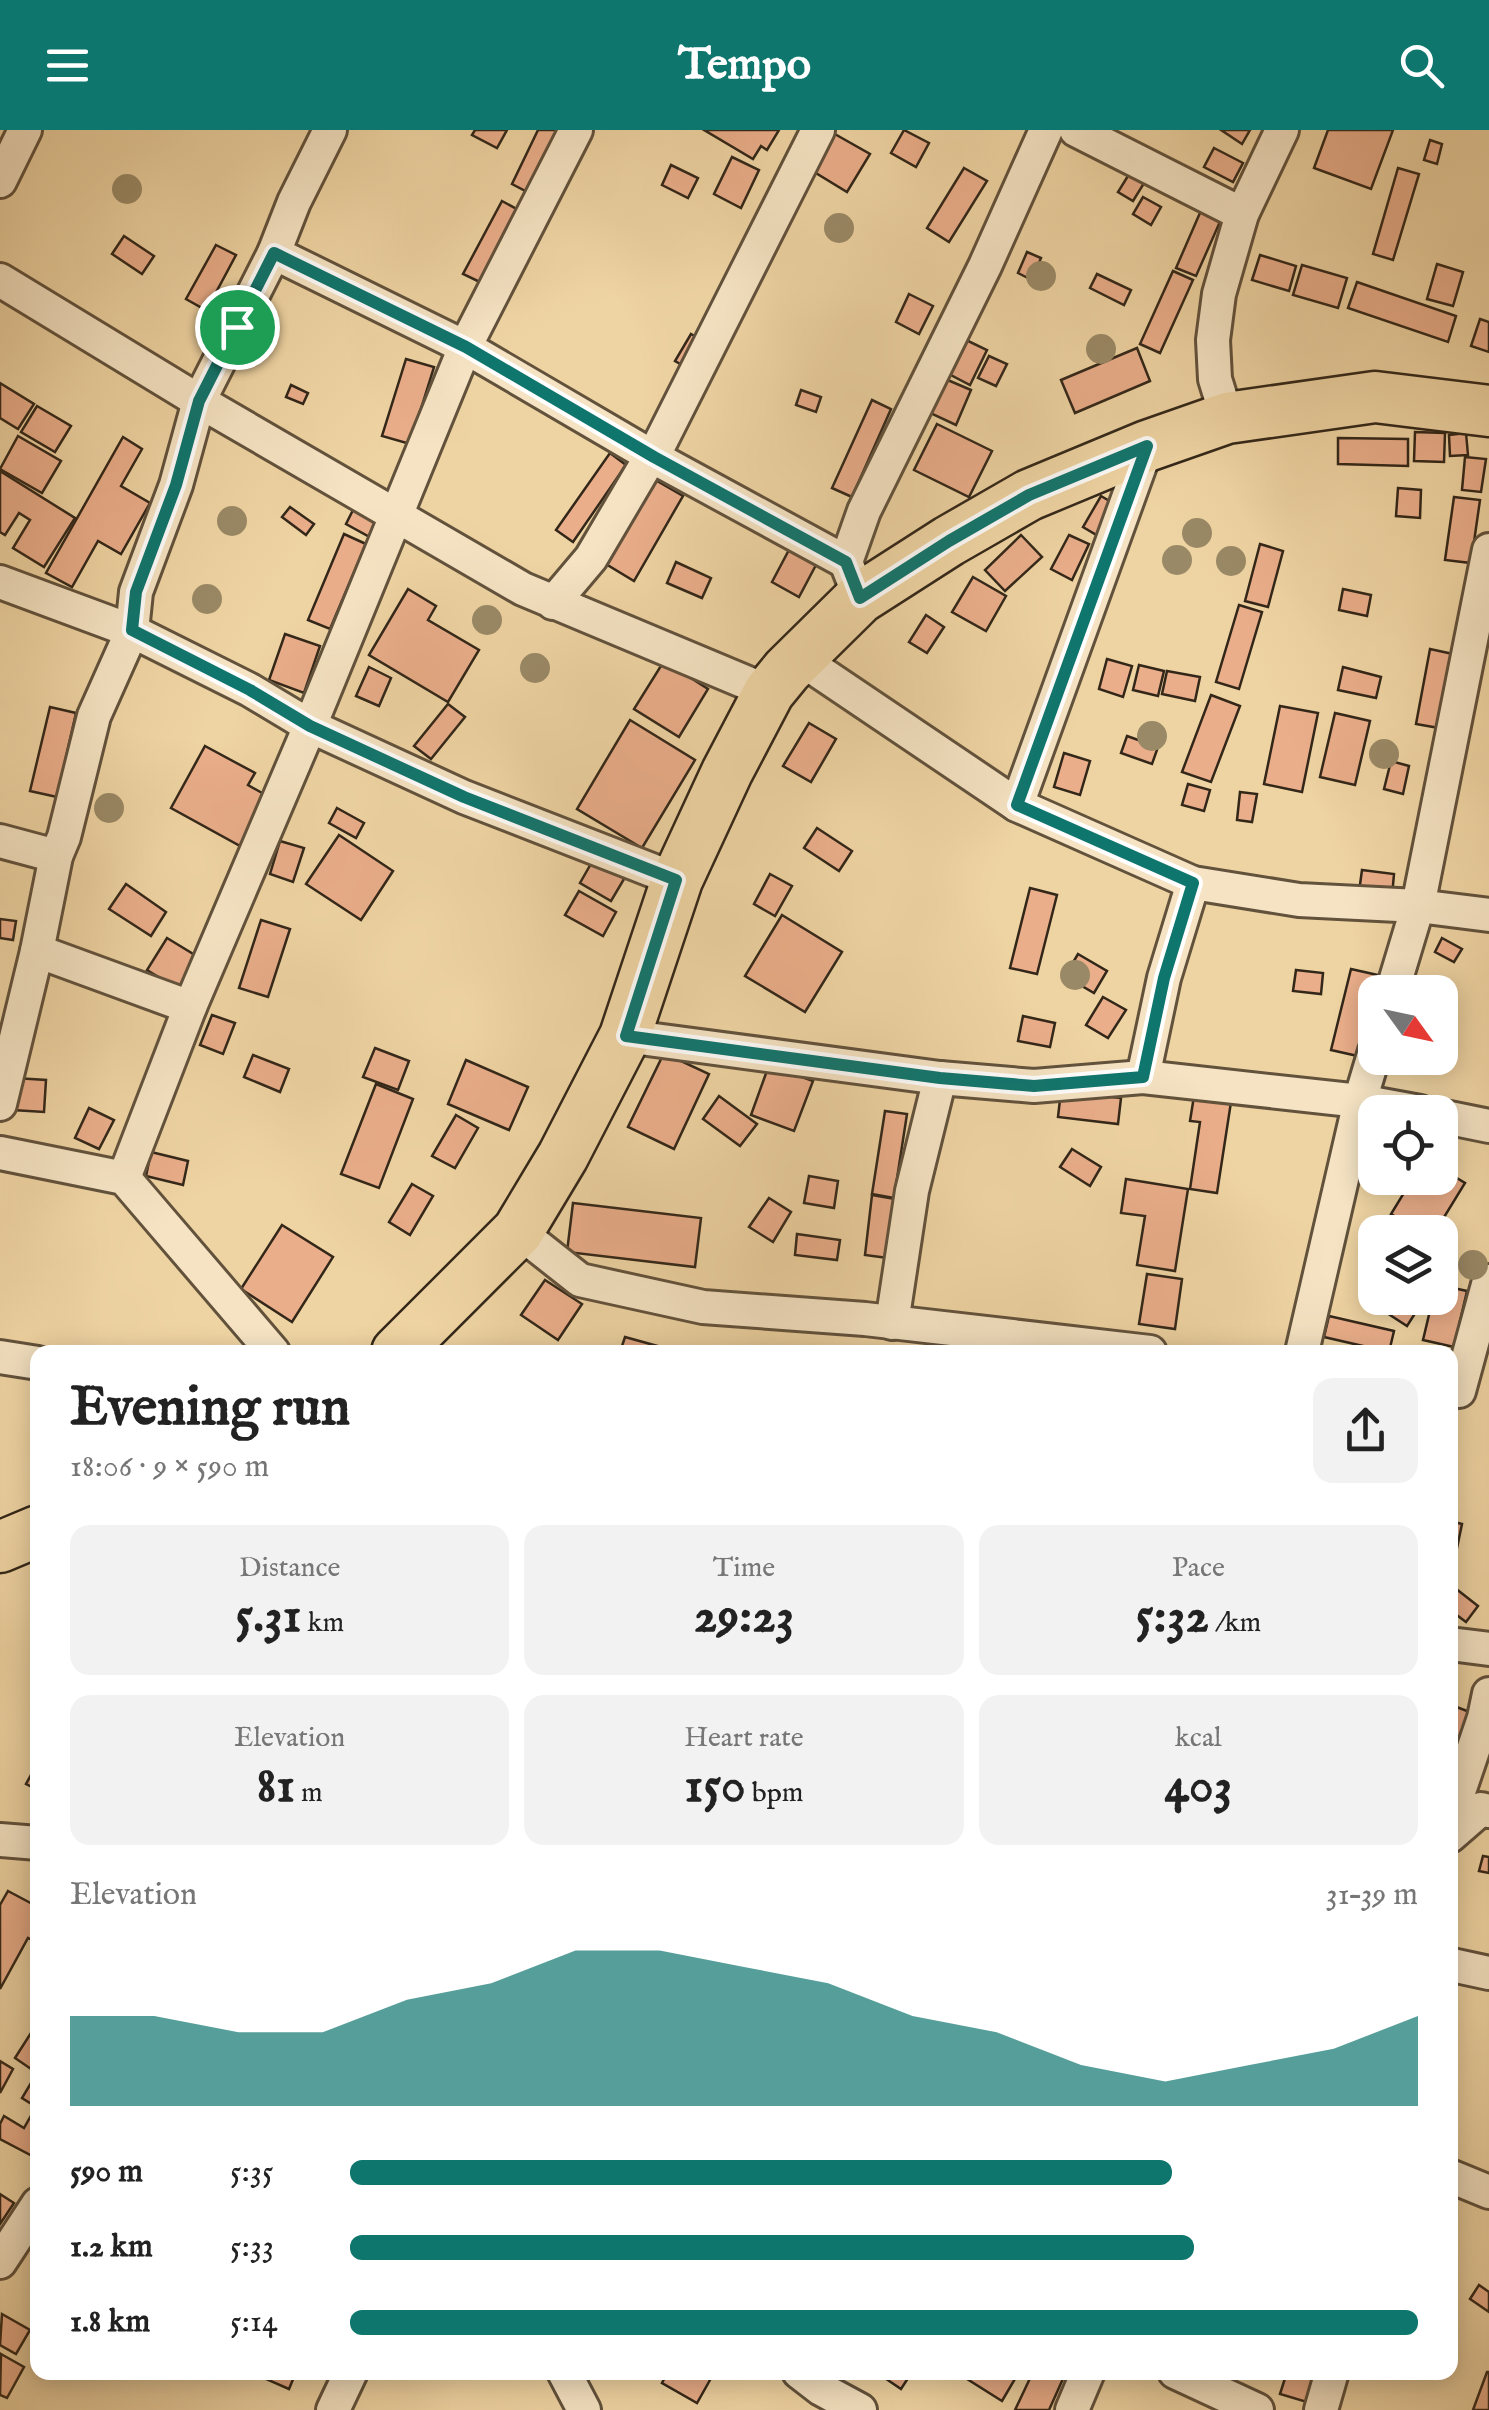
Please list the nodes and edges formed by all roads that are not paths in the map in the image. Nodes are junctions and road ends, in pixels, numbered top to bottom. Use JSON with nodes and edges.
{"nodes":[{"id":1,"x":25,"y":130,"type":"edge"},
{"id":2,"x":330,"y":130,"type":"edge"},
{"id":3,"x":576,"y":130,"type":"edge"},
{"id":4,"x":818,"y":130,"type":"edge"},
{"id":5,"x":1046,"y":130,"type":"edge"},
{"id":6,"x":1076,"y":130,"type":"edge"},
{"id":7,"x":1282,"y":130,"type":"edge"},
{"id":8,"x":0,"y":182,"type":"edge"},
{"id":9,"x":1242,"y":214,"type":"junction"},
{"id":10,"x":274,"y":253,"type":"junction"},
{"id":11,"x":0,"y":280,"type":"edge"},
{"id":12,"x":466,"y":347,"type":"junction"},
{"id":13,"x":199,"y":401,"type":"junction"},
{"id":14,"x":1489,"y":411,"type":"edge"},
{"id":15,"x":1227,"y":418,"type":"junction"},
{"id":16,"x":1147,"y":446,"type":"junction"},
{"id":17,"x":654,"y":457,"type":"junction"},
{"id":18,"x":398,"y":515,"type":"junction"},
{"id":19,"x":1489,"y":550,"type":"edge"},
{"id":20,"x":853,"y":580,"type":"junction"},
{"id":21,"x":0,"y":582,"type":"edge"},
{"id":22,"x":553,"y":604,"type":"junction"},
{"id":23,"x":132,"y":630,"type":"junction"},
{"id":24,"x":784,"y":675,"type":"junction"},
{"id":25,"x":310,"y":726,"type":"junction"},
{"id":26,"x":1017,"y":805,"type":"junction"},
{"id":27,"x":0,"y":841,"type":"edge"},
{"id":28,"x":56,"y":856,"type":"junction"},
{"id":29,"x":676,"y":880,"type":"junction"},
{"id":30,"x":1193,"y":883,"type":"junction"},
{"id":31,"x":1418,"y":906,"type":"junction"},
{"id":32,"x":1489,"y":915,"type":"edge"},
{"id":33,"x":37,"y":951,"type":"junction"},
{"id":34,"x":1397,"y":975,"type":"edge"},
{"id":35,"x":190,"y":1006,"type":"junction"},
{"id":36,"x":626,"y":1036,"type":"junction"},
{"id":37,"x":1143,"y":1077,"type":"junction"},
{"id":38,"x":940,"y":1078,"type":"junction"},
{"id":39,"x":1358,"y":1101,"type":"edge"},
{"id":40,"x":0,"y":1104,"type":"edge"},
{"id":41,"x":1358,"y":1110,"type":"edge"},
{"id":42,"x":1458,"y":1120,"type":"edge"},
{"id":43,"x":1489,"y":1126,"type":"edge"},
{"id":44,"x":0,"y":1154,"type":"edge"},
{"id":45,"x":124,"y":1178,"type":"junction"},
{"id":46,"x":518,"y":1231,"type":"junction"},
{"id":47,"x":1489,"y":1281,"type":"edge"},
{"id":48,"x":892,"y":1322,"type":"junction"},
{"id":49,"x":267,"y":1345,"type":"edge"},
{"id":50,"x":405,"y":1345,"type":"edge"},
{"id":51,"x":1090,"y":1345,"type":"edge"},
{"id":52,"x":1304,"y":1345,"type":"edge"},
{"id":53,"x":0,"y":1357,"type":"edge"},
{"id":54,"x":30,"y":1362,"type":"edge"},
{"id":55,"x":1466,"y":1391,"type":"edge"},
{"id":56,"x":30,"y":1534,"type":"edge"},
{"id":57,"x":0,"y":1547,"type":"edge"},
{"id":58,"x":1458,"y":1645,"type":"edge"},
{"id":59,"x":1489,"y":1649,"type":"edge"},
{"id":60,"x":1489,"y":1694,"type":"edge"},
{"id":61,"x":1458,"y":1794,"type":"edge"},
{"id":62,"x":1489,"y":1811,"type":"edge"},
{"id":63,"x":1458,"y":1829,"type":"edge"},
{"id":64,"x":0,"y":1840,"type":"edge"},
{"id":65,"x":30,"y":1842,"type":"edge"},
{"id":66,"x":1458,"y":1962,"type":"edge"},
{"id":67,"x":1489,"y":1973,"type":"edge"},
{"id":68,"x":1458,"y":2179,"type":"edge"},
{"id":69,"x":1489,"y":2192,"type":"edge"},
{"id":70,"x":30,"y":2216,"type":"edge"},
{"id":71,"x":0,"y":2262,"type":"edge"},
{"id":72,"x":347,"y":2380,"type":"edge"},
{"id":73,"x":568,"y":2380,"type":"edge"},
{"id":74,"x":809,"y":2380,"type":"edge"},
{"id":75,"x":1085,"y":2380,"type":"edge"},
{"id":76,"x":1193,"y":2380,"type":"edge"},
{"id":77,"x":1330,"y":2380,"type":"edge"},
{"id":78,"x":333,"y":2410,"type":"edge"},
{"id":79,"x":584,"y":2410,"type":"edge"},
{"id":80,"x":860,"y":2410,"type":"edge"},
{"id":81,"x":1072,"y":2410,"type":"edge"},
{"id":82,"x":1257,"y":2410,"type":"edge"},
{"id":83,"x":1321,"y":2410,"type":"edge"}],
"edges":[{"from":1,"to":8,"type":"street"},
{"from":2,"to":10,"type":"street"},
{"from":3,"to":12,"type":"street"},
{"from":4,"to":17,"type":"street"},
{"from":5,"to":20,"type":"street"},
{"from":6,"to":9,"type":"street"},
{"from":7,"to":9,"type":"street"},
{"from":9,"to":15,"type":"street"},
{"from":10,"to":12,"type":"street"},
{"from":10,"to":13,"type":"street"},
{"from":11,"to":13,"type":"street"},
{"from":12,"to":17,"type":"street"},
{"from":12,"to":18,"type":"street"},
{"from":13,"to":18,"type":"street"},
{"from":13,"to":23,"type":"street"},
{"from":14,"to":15,"type":"main road"},
{"from":15,"to":16,"type":"main road"},
{"from":16,"to":20,"type":"main road"},
{"from":16,"to":26,"type":"street"},
{"from":17,"to":20,"type":"street"},
{"from":17,"to":22,"type":"street"},
{"from":18,"to":22,"type":"street"},
{"from":18,"to":25,"type":"street"},
{"from":19,"to":31,"type":"street"},
{"from":20,"to":24,"type":"main road"},
{"from":21,"to":23,"type":"street"},
{"from":22,"to":24,"type":"street"},
{"from":23,"to":25,"type":"street"},
{"from":23,"to":28,"type":"street"},
{"from":24,"to":26,"type":"street"},
{"from":24,"to":29,"type":"main road"},
{"from":25,"to":29,"type":"street"},
{"from":25,"to":35,"type":"street"},
{"from":26,"to":30,"type":"street"},
{"from":27,"to":28,"type":"street"},
{"from":28,"to":33,"type":"street"},
{"from":29,"to":36,"type":"main road"},
{"from":30,"to":31,"type":"street"},
{"from":30,"to":37,"type":"street"},
{"from":31,"to":32,"type":"street"},
{"from":31,"to":34,"type":"street"},
{"from":33,"to":35,"type":"street"},
{"from":33,"to":40,"type":"street"},
{"from":35,"to":45,"type":"street"},
{"from":36,"to":38,"type":"street"},
{"from":36,"to":46,"type":"main road"},
{"from":37,"to":38,"type":"street"},
{"from":37,"to":39,"type":"street"},
{"from":38,"to":48,"type":"street"},
{"from":41,"to":52,"type":"street"},
{"from":42,"to":43,"type":"street"},
{"from":44,"to":45,"type":"street"},
{"from":45,"to":49,"type":"street"},
{"from":46,"to":48,"type":"street"},
{"from":46,"to":50,"type":"main road"},
{"from":47,"to":55,"type":"street"},
{"from":48,"to":51,"type":"street"},
{"from":53,"to":54,"type":"street"},
{"from":56,"to":57,"type":"main road"},
{"from":58,"to":59,"type":"street"},
{"from":60,"to":61,"type":"street"},
{"from":62,"to":63,"type":"street"},
{"from":64,"to":65,"type":"street"},
{"from":66,"to":67,"type":"street"},
{"from":68,"to":69,"type":"street"},
{"from":70,"to":71,"type":"street"},
{"from":72,"to":78,"type":"street"},
{"from":73,"to":79,"type":"street"},
{"from":74,"to":80,"type":"street"},
{"from":75,"to":81,"type":"street"},
{"from":76,"to":82,"type":"street"},
{"from":77,"to":83,"type":"street"}]}
